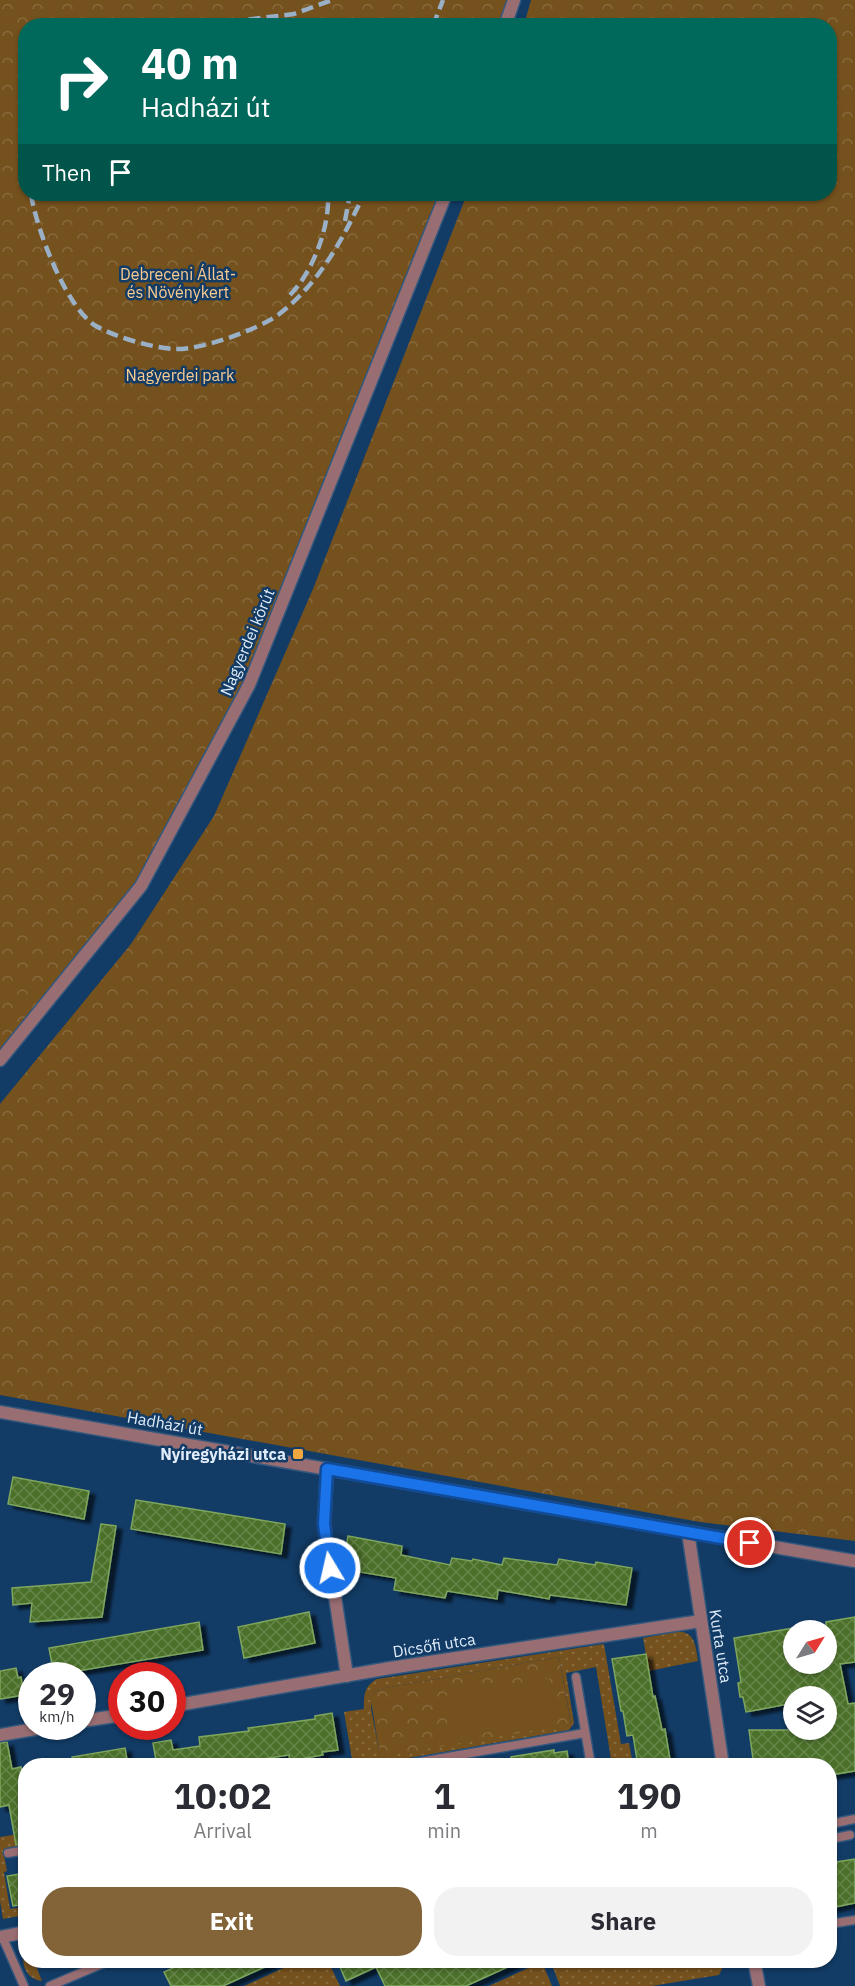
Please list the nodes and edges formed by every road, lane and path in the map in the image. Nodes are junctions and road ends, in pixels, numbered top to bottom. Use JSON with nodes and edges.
{"nodes":[{"id":1,"x":513,"y":0,"type":"edge"},
{"id":2,"x":507,"y":18,"type":"edge"},
{"id":3,"x":443,"y":201,"type":"edge"},
{"id":4,"x":0,"y":1060,"type":"edge"},
{"id":5,"x":0,"y":1412,"type":"edge"},
{"id":6,"x":327,"y":1469,"type":"junction"},
{"id":7,"x":688,"y":1532,"type":"junction"},
{"id":8,"x":855,"y":1561,"type":"edge"},
{"id":9,"x":701,"y":1621,"type":"junction"},
{"id":10,"x":347,"y":1676,"type":"junction"},
{"id":11,"x":576,"y":1677,"type":"dead end"},
{"id":12,"x":186,"y":1704,"type":"edge"},
{"id":13,"x":18,"y":1733,"type":"edge"},
{"id":14,"x":585,"y":1733,"type":"junction"},
{"id":15,"x":0,"y":1736,"type":"edge"},
{"id":16,"x":443,"y":1758,"type":"edge"},
{"id":17,"x":590,"y":1758,"type":"edge"},
{"id":18,"x":722,"y":1758,"type":"edge"},
{"id":19,"x":855,"y":1818,"type":"edge"},
{"id":20,"x":837,"y":1822,"type":"edge"},
{"id":21,"x":849,"y":1835,"type":"dead end"},
{"id":22,"x":837,"y":1838,"type":"edge"},
{"id":23,"x":18,"y":1851,"type":"edge"},
{"id":24,"x":8,"y":1853,"type":"dead end"},
{"id":25,"x":855,"y":1920,"type":"edge"},
{"id":26,"x":837,"y":1923,"type":"edge"},
{"id":27,"x":18,"y":1933,"type":"edge"},
{"id":28,"x":1,"y":1936,"type":"edge"},
{"id":29,"x":92,"y":1968,"type":"edge"},
{"id":30,"x":756,"y":1968,"type":"edge"},
{"id":31,"x":24,"y":1986,"type":"edge"},
{"id":32,"x":50,"y":1986,"type":"edge"},
{"id":33,"x":759,"y":1986,"type":"edge"}],
"edges":[{"from":1,"to":2,"type":"street"},
{"from":3,"to":4,"type":"street","name":"Nagyerdei körút"},
{"from":5,"to":6,"type":"street","name":"Hadházi út"},
{"from":6,"to":7,"type":"street","name":"Hadházi út"},
{"from":6,"to":10,"type":"street"},
{"from":7,"to":8,"type":"street","name":"Hadházi út"},
{"from":7,"to":9,"type":"street","name":"Kurta utca"},
{"from":9,"to":10,"type":"street","name":"Dicsőfi utca"},
{"from":9,"to":18,"type":"street","name":"Kurta utca"},
{"from":10,"to":12,"type":"street","name":"Dicsőfi utca"},
{"from":11,"to":14,"type":"lane"},
{"from":13,"to":15,"type":"street"},
{"from":14,"to":16,"type":"lane"},
{"from":14,"to":17,"type":"lane"},
{"from":19,"to":20,"type":"lane"},
{"from":21,"to":22,"type":"lane"},
{"from":23,"to":24,"type":"lane"},
{"from":25,"to":26,"type":"lane"},
{"from":27,"to":28,"type":"street"},
{"from":28,"to":31,"type":"lane"},
{"from":29,"to":32,"type":"lane"},
{"from":30,"to":33,"type":"street"}]}
